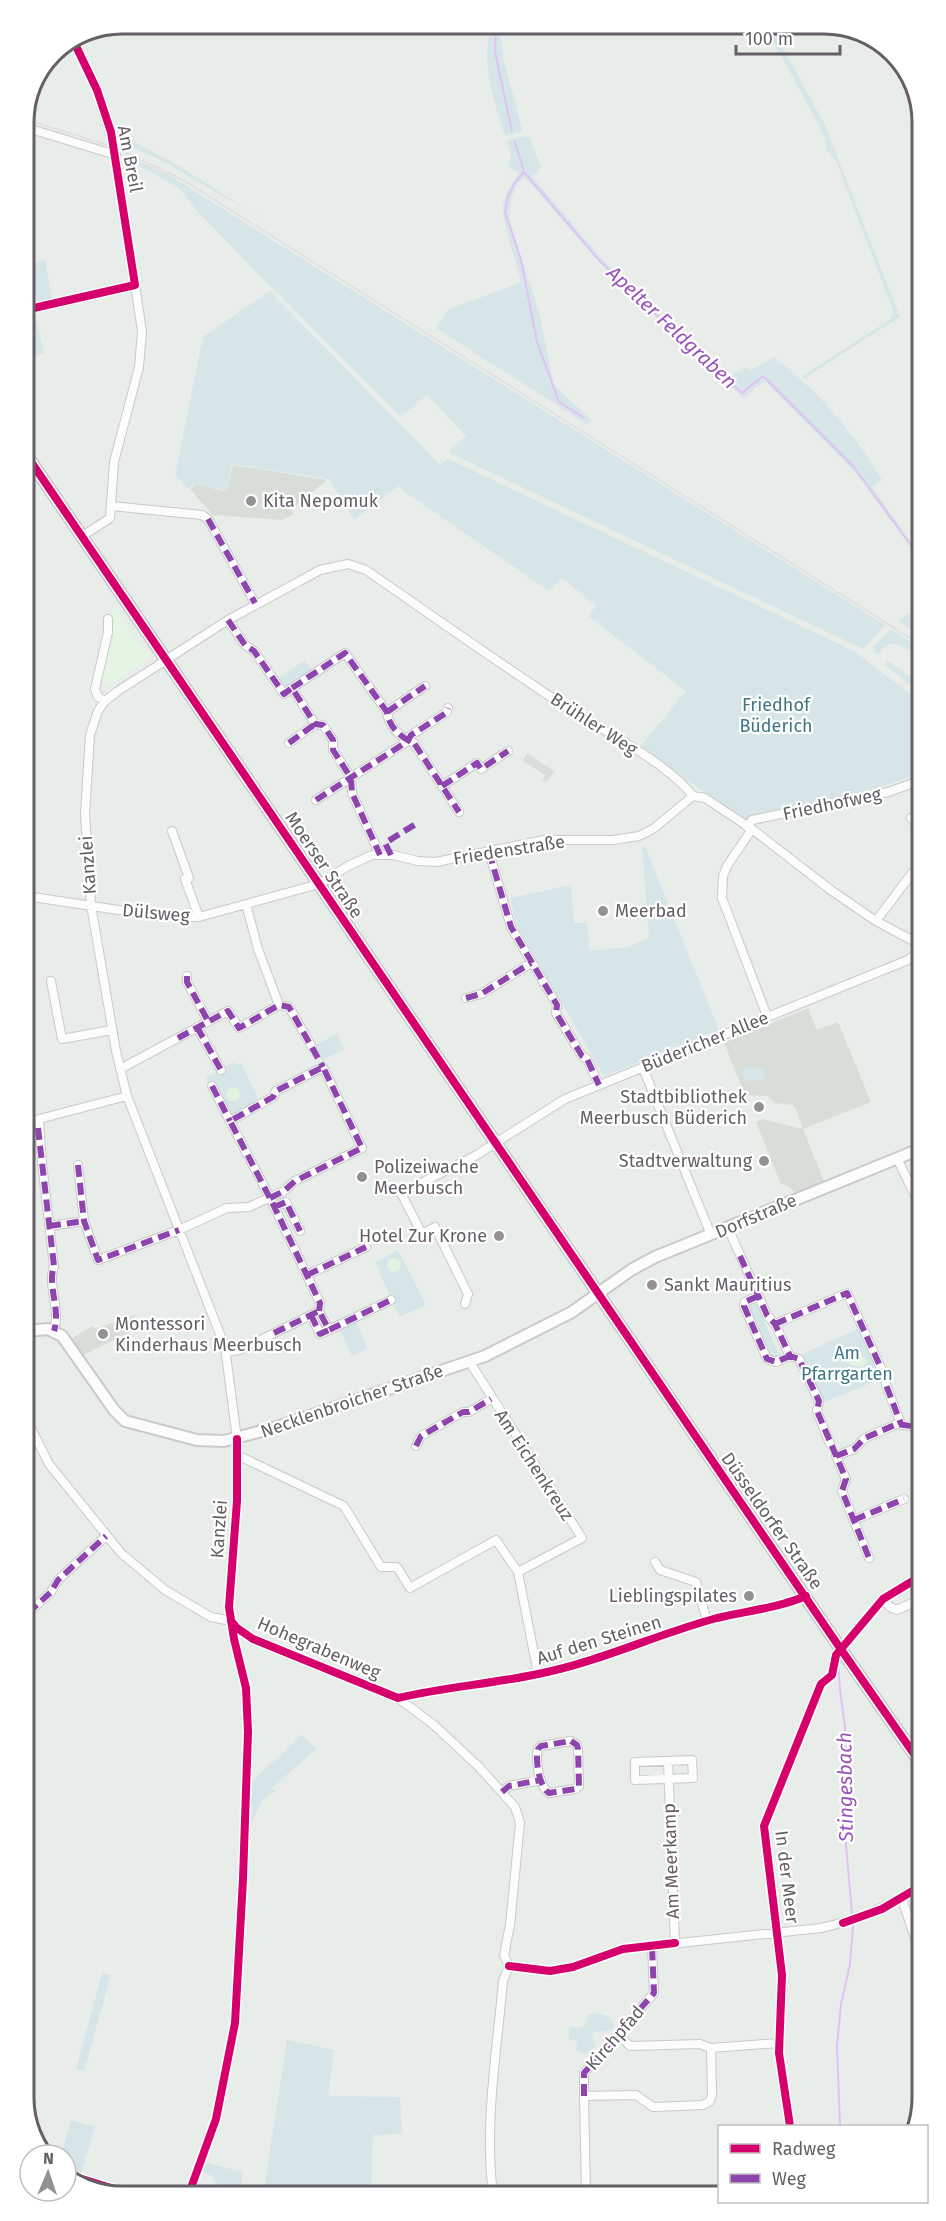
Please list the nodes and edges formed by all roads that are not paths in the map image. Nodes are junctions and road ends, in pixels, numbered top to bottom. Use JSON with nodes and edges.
{"nodes":[{"id":1,"x":76,"y":47,"type":"edge"},
{"id":2,"x":35,"y":130,"type":"edge"},
{"id":3,"x":116,"y":155,"type":"junction"},
{"id":4,"x":135,"y":285,"type":"junction"},
{"id":5,"x":35,"y":308,"type":"edge"},
{"id":6,"x":35,"y":468,"type":"edge"},
{"id":7,"x":111,"y":506,"type":"junction"},
{"id":8,"x":81,"y":537,"type":"junction"},
{"id":9,"x":255,"y":603,"type":"junction"},
{"id":10,"x":108,"y":619,"type":"dead end"},
{"id":11,"x":228,"y":620,"type":"junction"},
{"id":12,"x":165,"y":659,"type":"junction"},
{"id":13,"x":425,"y":686,"type":"dead end"},
{"id":14,"x":292,"y":688,"type":"junction"},
{"id":15,"x":105,"y":701,"type":"junction"},
{"id":16,"x":447,"y":708,"type":"dead end"},
{"id":17,"x":387,"y":712,"type":"junction"},
{"id":18,"x":315,"y":724,"type":"junction"},
{"id":19,"x":408,"y":741,"type":"junction"},
{"id":20,"x":289,"y":743,"type":"dead end"},
{"id":21,"x":508,"y":751,"type":"dead end"},
{"id":22,"x":351,"y":778,"type":"junction"},
{"id":23,"x":912,"y":784,"type":"edge"},
{"id":24,"x":341,"y":785,"type":"junction"},
{"id":25,"x":442,"y":786,"type":"junction"},
{"id":26,"x":352,"y":793,"type":"junction"},
{"id":27,"x":693,"y":796,"type":"junction"},
{"id":28,"x":316,"y":800,"type":"dead end"},
{"id":29,"x":459,"y":812,"type":"dead end"},
{"id":30,"x":749,"y":828,"type":"junction"},
{"id":31,"x":172,"y":831,"type":"dead end"},
{"id":32,"x":489,"y":852,"type":"junction"},
{"id":33,"x":380,"y":855,"type":"junction"},
{"id":34,"x":912,"y":873,"type":"edge"},
{"id":35,"x":319,"y":884,"type":"junction"},
{"id":36,"x":35,"y":897,"type":"edge"},
{"id":37,"x":246,"y":904,"type":"junction"},
{"id":38,"x":91,"y":905,"type":"junction"},
{"id":39,"x":199,"y":917,"type":"junction"},
{"id":40,"x":876,"y":921,"type":"junction"},
{"id":41,"x":912,"y":940,"type":"edge"},
{"id":42,"x":912,"y":957,"type":"edge"},
{"id":43,"x":531,"y":963,"type":"junction"},
{"id":44,"x":187,"y":976,"type":"dead end"},
{"id":45,"x":51,"y":981,"type":"dead end"},
{"id":46,"x":466,"y":998,"type":"dead end"},
{"id":47,"x":279,"y":1005,"type":"junction"},
{"id":48,"x":767,"y":1016,"type":"junction"},
{"id":49,"x":208,"y":1021,"type":"junction"},
{"id":50,"x":197,"y":1027,"type":"junction"},
{"id":51,"x":112,"y":1030,"type":"junction"},
{"id":52,"x":312,"y":1047,"type":"dead end"},
{"id":53,"x":643,"y":1068,"type":"junction"},
{"id":54,"x":120,"y":1069,"type":"junction"},
{"id":55,"x":221,"y":1070,"type":"dead end"},
{"id":56,"x":599,"y":1085,"type":"junction"},
{"id":57,"x":212,"y":1086,"type":"dead end"},
{"id":58,"x":127,"y":1096,"type":"junction"},
{"id":59,"x":230,"y":1120,"type":"junction"},
{"id":60,"x":496,"y":1143,"type":"junction"},
{"id":61,"x":912,"y":1152,"type":"edge"},
{"id":62,"x":897,"y":1158,"type":"junction"},
{"id":63,"x":78,"y":1165,"type":"dead end"},
{"id":64,"x":912,"y":1189,"type":"edge"},
{"id":65,"x":270,"y":1198,"type":"junction"},
{"id":66,"x":274,"y":1207,"type":"junction"},
{"id":67,"x":84,"y":1221,"type":"junction"},
{"id":68,"x":49,"y":1226,"type":"junction"},
{"id":69,"x":728,"y":1228,"type":"junction"},
{"id":70,"x":179,"y":1230,"type":"junction"},
{"id":71,"x":300,"y":1232,"type":"dead end"},
{"id":72,"x":711,"y":1235,"type":"junction"},
{"id":73,"x":366,"y":1247,"type":"dead end"},
{"id":74,"x":307,"y":1275,"type":"junction"},
{"id":75,"x":599,"y":1294,"type":"junction"},
{"id":76,"x":758,"y":1296,"type":"junction"},
{"id":77,"x":391,"y":1300,"type":"dead end"},
{"id":78,"x":465,"y":1304,"type":"dead end"},
{"id":79,"x":319,"y":1311,"type":"junction"},
{"id":80,"x":311,"y":1315,"type":"junction"},
{"id":81,"x":775,"y":1324,"type":"junction"},
{"id":82,"x":34,"y":1330,"type":"edge"},
{"id":83,"x":328,"y":1330,"type":"junction"},
{"id":84,"x":54,"y":1331,"type":"junction"},
{"id":85,"x":226,"y":1352,"type":"junction"},
{"id":86,"x":790,"y":1356,"type":"junction"},
{"id":87,"x":469,"y":1362,"type":"junction"},
{"id":88,"x":491,"y":1399,"type":"junction"},
{"id":89,"x":901,"y":1424,"type":"junction"},
{"id":90,"x":912,"y":1426,"type":"edge"},
{"id":91,"x":34,"y":1435,"type":"edge"},
{"id":92,"x":237,"y":1438,"type":"junction"},
{"id":93,"x":830,"y":1444,"type":"dead end"},
{"id":94,"x":416,"y":1446,"type":"dead end"},
{"id":95,"x":237,"y":1455,"type":"junction"},
{"id":96,"x":904,"y":1499,"type":"dead end"},
{"id":97,"x":854,"y":1520,"type":"junction"},
{"id":98,"x":106,"y":1536,"type":"junction"},
{"id":99,"x":869,"y":1558,"type":"dead end"},
{"id":100,"x":655,"y":1562,"type":"dead end"},
{"id":101,"x":518,"y":1572,"type":"junction"},
{"id":102,"x":912,"y":1581,"type":"edge"},
{"id":103,"x":806,"y":1596,"type":"junction"},
{"id":104,"x":883,"y":1599,"type":"junction"},
{"id":105,"x":912,"y":1603,"type":"edge"},
{"id":106,"x":34,"y":1607,"type":"edge"},
{"id":107,"x":231,"y":1621,"type":"junction"},
{"id":108,"x":707,"y":1622,"type":"junction"},
{"id":109,"x":840,"y":1648,"type":"junction"},
{"id":110,"x":538,"y":1674,"type":"junction"},
{"id":111,"x":398,"y":1698,"type":"junction"},
{"id":112,"x":912,"y":1751,"type":"edge"},
{"id":113,"x":668,"y":1761,"type":"junction"},
{"id":114,"x":668,"y":1779,"type":"junction"},
{"id":115,"x":541,"y":1780,"type":"junction"},
{"id":116,"x":502,"y":1792,"type":"junction"},
{"id":117,"x":912,"y":1892,"type":"edge"},
{"id":118,"x":902,"y":1899,"type":"junction"},
{"id":119,"x":912,"y":1929,"type":"edge"},
{"id":120,"x":778,"y":1932,"type":"junction"},
{"id":121,"x":675,"y":1944,"type":"junction"},
{"id":122,"x":652,"y":1946,"type":"junction"},
{"id":123,"x":509,"y":1966,"type":"junction"},
{"id":124,"x":619,"y":2035,"type":"junction"},
{"id":125,"x":779,"y":2043,"type":"junction"},
{"id":126,"x":711,"y":2048,"type":"junction"},
{"id":127,"x":584,"y":2096,"type":"junction"},
{"id":128,"x":790,"y":2125,"type":"edge"},
{"id":129,"x":492,"y":2186,"type":"edge"},
{"id":130,"x":586,"y":2186,"type":"edge"}],
"edges":[{"from":1,"to":3,"type":"street","name":"Am Breil"},
{"from":2,"to":3,"type":"street","name":"Am Breil"},
{"from":3,"to":4,"type":"street","name":"Am Breil"},
{"from":4,"to":5,"type":"street"},
{"from":4,"to":7,"type":"street","name":"Am Breil"},
{"from":6,"to":8,"type":"main road","name":"Moerser Straße"},
{"from":7,"to":8,"type":"street","name":"Am Breil"},
{"from":7,"to":9,"type":"street"},
{"from":8,"to":12,"type":"main road","name":"Moerser Straße"},
{"from":9,"to":11,"type":"street","name":"Brühler Weg"},
{"from":9,"to":27,"type":"street","name":"Brühler Weg"},
{"from":10,"to":15,"type":"street"},
{"from":11,"to":12,"type":"street","name":"Brühler Weg"},
{"from":11,"to":14,"type":"street"},
{"from":12,"to":15,"type":"street","name":"Kanzlei"},
{"from":12,"to":35,"type":"main road","name":"Moerser Straße"},
{"from":13,"to":17,"type":"street"},
{"from":14,"to":17,"type":"street"},
{"from":14,"to":18,"type":"street"},
{"from":15,"to":38,"type":"street","name":"Kanzlei"},
{"from":16,"to":19,"type":"street"},
{"from":17,"to":19,"type":"street"},
{"from":18,"to":20,"type":"street"},
{"from":18,"to":22,"type":"street"},
{"from":19,"to":22,"type":"street"},
{"from":19,"to":25,"type":"street"},
{"from":21,"to":25,"type":"street"},
{"from":22,"to":24,"type":"street"},
{"from":22,"to":26,"type":"street"},
{"from":23,"to":30,"type":"street","name":"Friedhofweg"},
{"from":24,"to":26,"type":"street"},
{"from":24,"to":28,"type":"street"},
{"from":25,"to":29,"type":"street"},
{"from":26,"to":33,"type":"street"},
{"from":27,"to":30,"type":"street","name":"Brühler Weg"},
{"from":27,"to":32,"type":"street","name":"Friedenstraße"},
{"from":30,"to":40,"type":"street","name":"Brühler Weg"},
{"from":30,"to":48,"type":"street"},
{"from":31,"to":39,"type":"street"},
{"from":32,"to":33,"type":"street","name":"Friedenstraße"},
{"from":32,"to":43,"type":"street"},
{"from":33,"to":35,"type":"street","name":"Friedenstraße"},
{"from":34,"to":40,"type":"street"},
{"from":35,"to":37,"type":"street","name":"Dülsweg"},
{"from":35,"to":60,"type":"main road","name":"Moerser Straße"},
{"from":36,"to":38,"type":"street","name":"Dülsweg"},
{"from":37,"to":39,"type":"street","name":"Dülsweg"},
{"from":37,"to":47,"type":"street"},
{"from":38,"to":39,"type":"street","name":"Dülsweg"},
{"from":38,"to":51,"type":"street","name":"Kanzlei"},
{"from":40,"to":41,"type":"street","name":"Brühler Weg"},
{"from":42,"to":48,"type":"street","name":"Büdericher Allee"},
{"from":43,"to":46,"type":"street"},
{"from":43,"to":56,"type":"street"},
{"from":44,"to":49,"type":"street"},
{"from":45,"to":51,"type":"street"},
{"from":47,"to":49,"type":"street"},
{"from":47,"to":52,"type":"street"},
{"from":48,"to":53,"type":"street","name":"Büdericher Allee"},
{"from":49,"to":50,"type":"street"},
{"from":50,"to":54,"type":"street"},
{"from":50,"to":55,"type":"street"},
{"from":51,"to":54,"type":"street","name":"Kanzlei"},
{"from":53,"to":56,"type":"street","name":"Büdericher Allee"},
{"from":53,"to":72,"type":"street"},
{"from":54,"to":58,"type":"street","name":"Kanzlei"},
{"from":56,"to":60,"type":"street","name":"Büdericher Allee"},
{"from":57,"to":59,"type":"street"},
{"from":58,"to":68,"type":"street"},
{"from":58,"to":70,"type":"street","name":"Kanzlei"},
{"from":59,"to":65,"type":"street"},
{"from":59,"to":65,"type":"street"},
{"from":60,"to":75,"type":"main road","name":"Moerser Straße"},
{"from":60,"to":78,"type":"street","name":"Büdericher Allee"},
{"from":61,"to":62,"type":"main road","name":"Dorfstraße"},
{"from":62,"to":64,"type":"street"},
{"from":62,"to":69,"type":"main road","name":"Dorfstraße"},
{"from":63,"to":67,"type":"street"},
{"from":65,"to":66,"type":"street"},
{"from":65,"to":70,"type":"street"},
{"from":66,"to":71,"type":"street"},
{"from":66,"to":74,"type":"street"},
{"from":67,"to":68,"type":"street"},
{"from":67,"to":70,"type":"street"},
{"from":68,"to":84,"type":"street"},
{"from":69,"to":72,"type":"main road","name":"Dorfstraße"},
{"from":69,"to":76,"type":"street"},
{"from":70,"to":85,"type":"street","name":"Kanzlei"},
{"from":72,"to":75,"type":"main road","name":"Dorfstraße"},
{"from":73,"to":74,"type":"street"},
{"from":74,"to":79,"type":"street"},
{"from":75,"to":87,"type":"main road","name":"Necklenbroicher Straße"},
{"from":75,"to":103,"type":"main road","name":"Düsseldorfer Straße"},
{"from":76,"to":81,"type":"street"},
{"from":76,"to":86,"type":"street"},
{"from":77,"to":83,"type":"street"},
{"from":79,"to":80,"type":"street"},
{"from":79,"to":83,"type":"street"},
{"from":80,"to":83,"type":"street"},
{"from":80,"to":85,"type":"street"},
{"from":81,"to":86,"type":"street"},
{"from":81,"to":89,"type":"street"},
{"from":82,"to":84,"type":"main road"},
{"from":84,"to":92,"type":"main road","name":"Necklenbroicher Straße"},
{"from":85,"to":92,"type":"street","name":"Kanzlei"},
{"from":86,"to":93,"type":"street"},
{"from":87,"to":88,"type":"street","name":"Am Eichenkreuz"},
{"from":87,"to":92,"type":"main road","name":"Necklenbroicher Straße"},
{"from":88,"to":94,"type":"street"},
{"from":88,"to":101,"type":"street","name":"Am Eichenkreuz"},
{"from":89,"to":90,"type":"street"},
{"from":89,"to":97,"type":"street"},
{"from":91,"to":98,"type":"street","name":"Hohegrabenweg"},
{"from":92,"to":95,"type":"street","name":"Kanzlei"},
{"from":95,"to":101,"type":"street"},
{"from":95,"to":107,"type":"street","name":"Kanzlei"},
{"from":96,"to":97,"type":"street"},
{"from":97,"to":99,"type":"street"},
{"from":98,"to":106,"type":"street"},
{"from":98,"to":107,"type":"street","name":"Hohegrabenweg"},
{"from":100,"to":108,"type":"street"},
{"from":101,"to":110,"type":"street"},
{"from":102,"to":104,"type":"street"},
{"from":103,"to":108,"type":"street","name":"Auf den Steinen"},
{"from":103,"to":109,"type":"main road","name":"Düsseldorfer Straße"},
{"from":104,"to":105,"type":"street"},
{"from":104,"to":109,"type":"street"},
{"from":107,"to":111,"type":"street","name":"Hohegrabenweg"},
{"from":108,"to":110,"type":"street","name":"Auf den Steinen"},
{"from":109,"to":112,"type":"main road","name":"Düsseldorfer Straße"},
{"from":109,"to":120,"type":"street","name":"In der Meer"},
{"from":110,"to":111,"type":"street","name":"Auf den Steinen"},
{"from":111,"to":116,"type":"street","name":"Hohegrabenweg"},
{"from":113,"to":114,"type":"street","name":"Am Meerkamp"},
{"from":113,"to":114,"type":"street","name":"Am Meerkamp"},
{"from":113,"to":114,"type":"street","name":"Am Meerkamp"},
{"from":114,"to":121,"type":"street","name":"Am Meerkamp"},
{"from":115,"to":115,"type":"street"},
{"from":115,"to":116,"type":"street"},
{"from":116,"to":123,"type":"street","name":"Hohegrabenweg"},
{"from":117,"to":118,"type":"street"},
{"from":118,"to":119,"type":"street"},
{"from":118,"to":120,"type":"street"},
{"from":120,"to":121,"type":"street"},
{"from":120,"to":125,"type":"street","name":"In der Meer"},
{"from":121,"to":122,"type":"street"},
{"from":122,"to":123,"type":"street"},
{"from":122,"to":124,"type":"street","name":"Kirchpfad"},
{"from":123,"to":129,"type":"street","name":"Hohegrabenweg"},
{"from":124,"to":126,"type":"street"},
{"from":124,"to":127,"type":"street","name":"Kirchpfad"},
{"from":125,"to":126,"type":"street"},
{"from":125,"to":128,"type":"street","name":"In der Meer"},
{"from":126,"to":127,"type":"street"},
{"from":127,"to":130,"type":"street","name":"Kirchpfad"}]}
